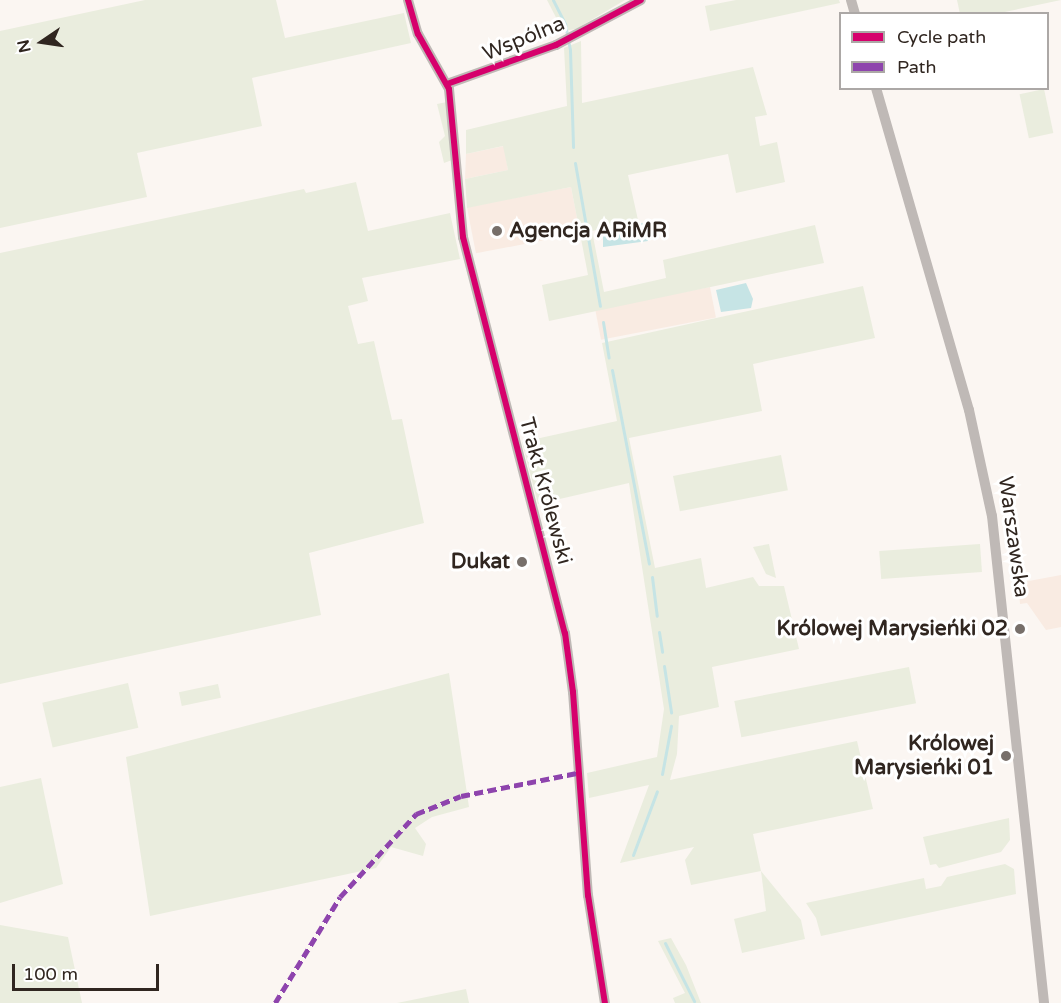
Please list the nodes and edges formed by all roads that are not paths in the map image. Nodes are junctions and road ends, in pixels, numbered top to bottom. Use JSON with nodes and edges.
{"nodes":[{"id":1,"x":408,"y":0,"type":"edge"},
{"id":2,"x":641,"y":0,"type":"edge"},
{"id":3,"x":447,"y":84,"type":"junction"},
{"id":4,"x":877,"y":90,"type":"edge"},
{"id":5,"x":605,"y":1003,"type":"edge"},
{"id":6,"x":1044,"y":1003,"type":"edge"}],
"edges":[{"from":1,"to":3,"type":"street","name":"Trakt Królewski"},
{"from":2,"to":3,"type":"street","name":"Wspólna"},
{"from":3,"to":5,"type":"street","name":"Trakt Królewski"},
{"from":4,"to":6,"type":"street","name":"Warszawska"}]}
